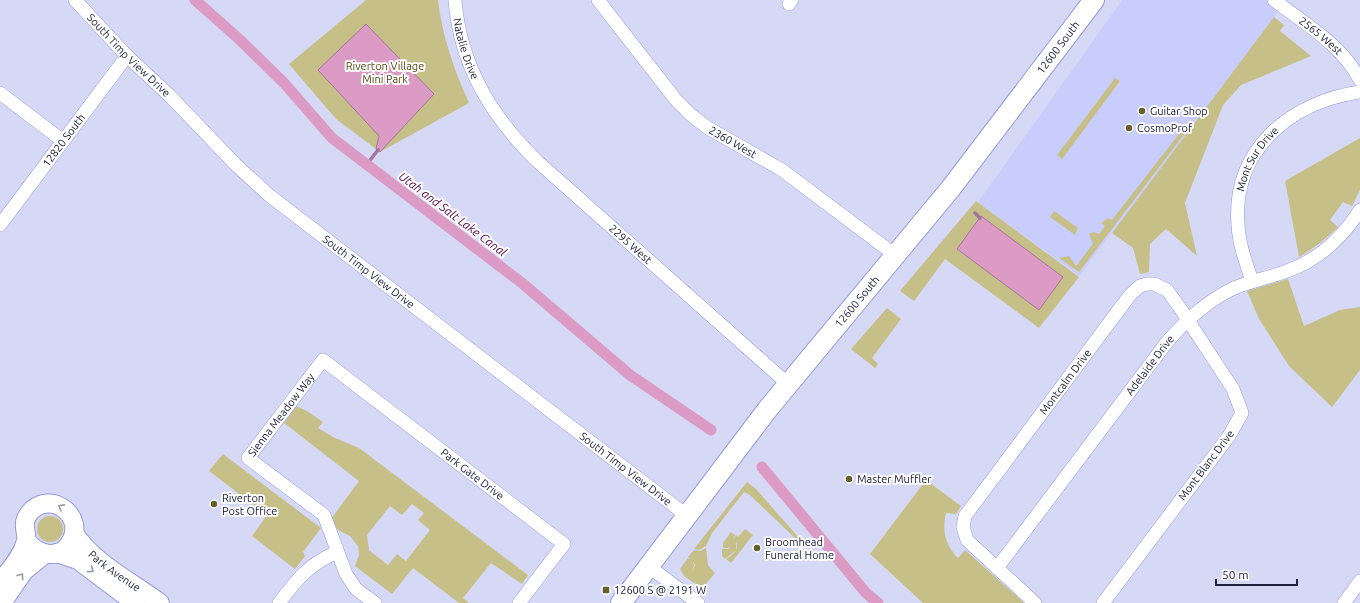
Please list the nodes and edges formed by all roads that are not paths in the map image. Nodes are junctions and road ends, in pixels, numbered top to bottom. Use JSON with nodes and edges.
{"nodes":[{"id":1,"x":75,"y":0,"type":"edge"},
{"id":2,"x":455,"y":0,"type":"edge"},
{"id":3,"x":598,"y":0,"type":"edge"},
{"id":4,"x":1094,"y":0,"type":"edge"},
{"id":5,"x":1274,"y":0,"type":"edge"},
{"id":6,"x":127,"y":56,"type":"junction"},
{"id":7,"x":1360,"y":80,"type":"edge"},
{"id":8,"x":1360,"y":92,"type":"edge"},
{"id":9,"x":0,"y":93,"type":"edge"},
{"id":10,"x":483,"y":96,"type":"joint"},
{"id":11,"x":63,"y":141,"type":"junction"},
{"id":12,"x":1360,"y":210,"type":"edge"},
{"id":13,"x":0,"y":225,"type":"edge"},
{"id":14,"x":1356,"y":225,"type":"edge"},
{"id":15,"x":895,"y":255,"type":"junction"},
{"id":16,"x":1252,"y":281,"type":"junction"},
{"id":17,"x":1187,"y":319,"type":"junction"},
{"id":18,"x":323,"y":360,"type":"joint"},
{"id":19,"x":788,"y":384,"type":"junction"},
{"id":20,"x":686,"y":515,"type":"junction"},
{"id":21,"x":74,"y":533,"type":"junction"},
{"id":22,"x":26,"y":540,"type":"junction"},
{"id":23,"x":337,"y":552,"type":"junction"},
{"id":24,"x":51,"y":553,"type":"junction"},
{"id":25,"x":648,"y":566,"type":"junction"},
{"id":26,"x":997,"y":568,"type":"junction"},
{"id":27,"x":1360,"y":581,"type":"edge"},
{"id":28,"x":0,"y":583,"type":"edge"},
{"id":29,"x":1109,"y":601,"type":"edge"},
{"id":30,"x":2,"y":603,"type":"edge"},
{"id":31,"x":135,"y":603,"type":"edge"},
{"id":32,"x":160,"y":603,"type":"edge"},
{"id":33,"x":279,"y":603,"type":"edge"},
{"id":34,"x":375,"y":603,"type":"edge"},
{"id":35,"x":519,"y":603,"type":"edge"},
{"id":36,"x":621,"y":603,"type":"edge"},
{"id":37,"x":698,"y":603,"type":"edge"},
{"id":38,"x":1035,"y":603,"type":"edge"},
{"id":39,"x":1344,"y":603,"type":"edge"}],
"edges":[{"from":1,"to":6,"type":"street","name":"South Timp View Drive"},
{"from":2,"to":10,"type":"street","name":"Natalie Drive"},
{"from":3,"to":15,"type":"street","name":"2360 West"},
{"from":4,"to":15,"type":"main road","name":"12600 South"},
{"from":5,"to":7,"type":"street","name":"2565 West"},
{"from":6,"to":11,"type":"street","name":"12820 South"},
{"from":6,"to":20,"type":"street","name":"South Timp View Drive"},
{"from":8,"to":16,"type":"street","name":"Mont Sur Drive"},
{"from":9,"to":11,"type":"street"},
{"from":10,"to":19,"type":"street","name":"2295 West"},
{"from":11,"to":13,"type":"street","name":"12820 South"},
{"from":12,"to":14,"type":"street","name":"Adelaide Drive"},
{"from":14,"to":16,"type":"street","name":"Adelaide Drive"},
{"from":15,"to":19,"type":"main road","name":"12600 South"},
{"from":16,"to":17,"type":"street","name":"Adelaide Drive"},
{"from":17,"to":26,"type":"street","name":"Adelaide Drive"},
{"from":17,"to":26,"type":"street","name":"Montcalm Drive"},
{"from":17,"to":29,"type":"street","name":"Mont Blanc Drive"},
{"from":18,"to":23,"type":"street","name":"Sienna Meadow Way"},
{"from":18,"to":35,"type":"street","name":"Park Gate Drive"},
{"from":19,"to":20,"type":"main road","name":"12600 South"},
{"from":20,"to":25,"type":"main road","name":"12600 South"},
{"from":21,"to":22,"type":"street","name":"Park Avenue","one_way":true},
{"from":21,"to":24,"type":"street"},
{"from":21,"to":32,"type":"street","name":"Park Avenue"},
{"from":22,"to":24,"type":"street","name":"Park Avenue"},
{"from":22,"to":28,"type":"street","name":"Park Avenue"},
{"from":23,"to":33,"type":"street"},
{"from":23,"to":34,"type":"street","name":"Sienna Meadow Way"},
{"from":30,"to":24,"type":"street","one_way":true},
{"from":24,"to":31,"type":"street","name":"Park Avenue","one_way":true},
{"from":25,"to":36,"type":"main road","name":"12600 South"},
{"from":25,"to":37,"type":"street"},
{"from":26,"to":38,"type":"street"},
{"from":27,"to":39,"type":"street"}]}
